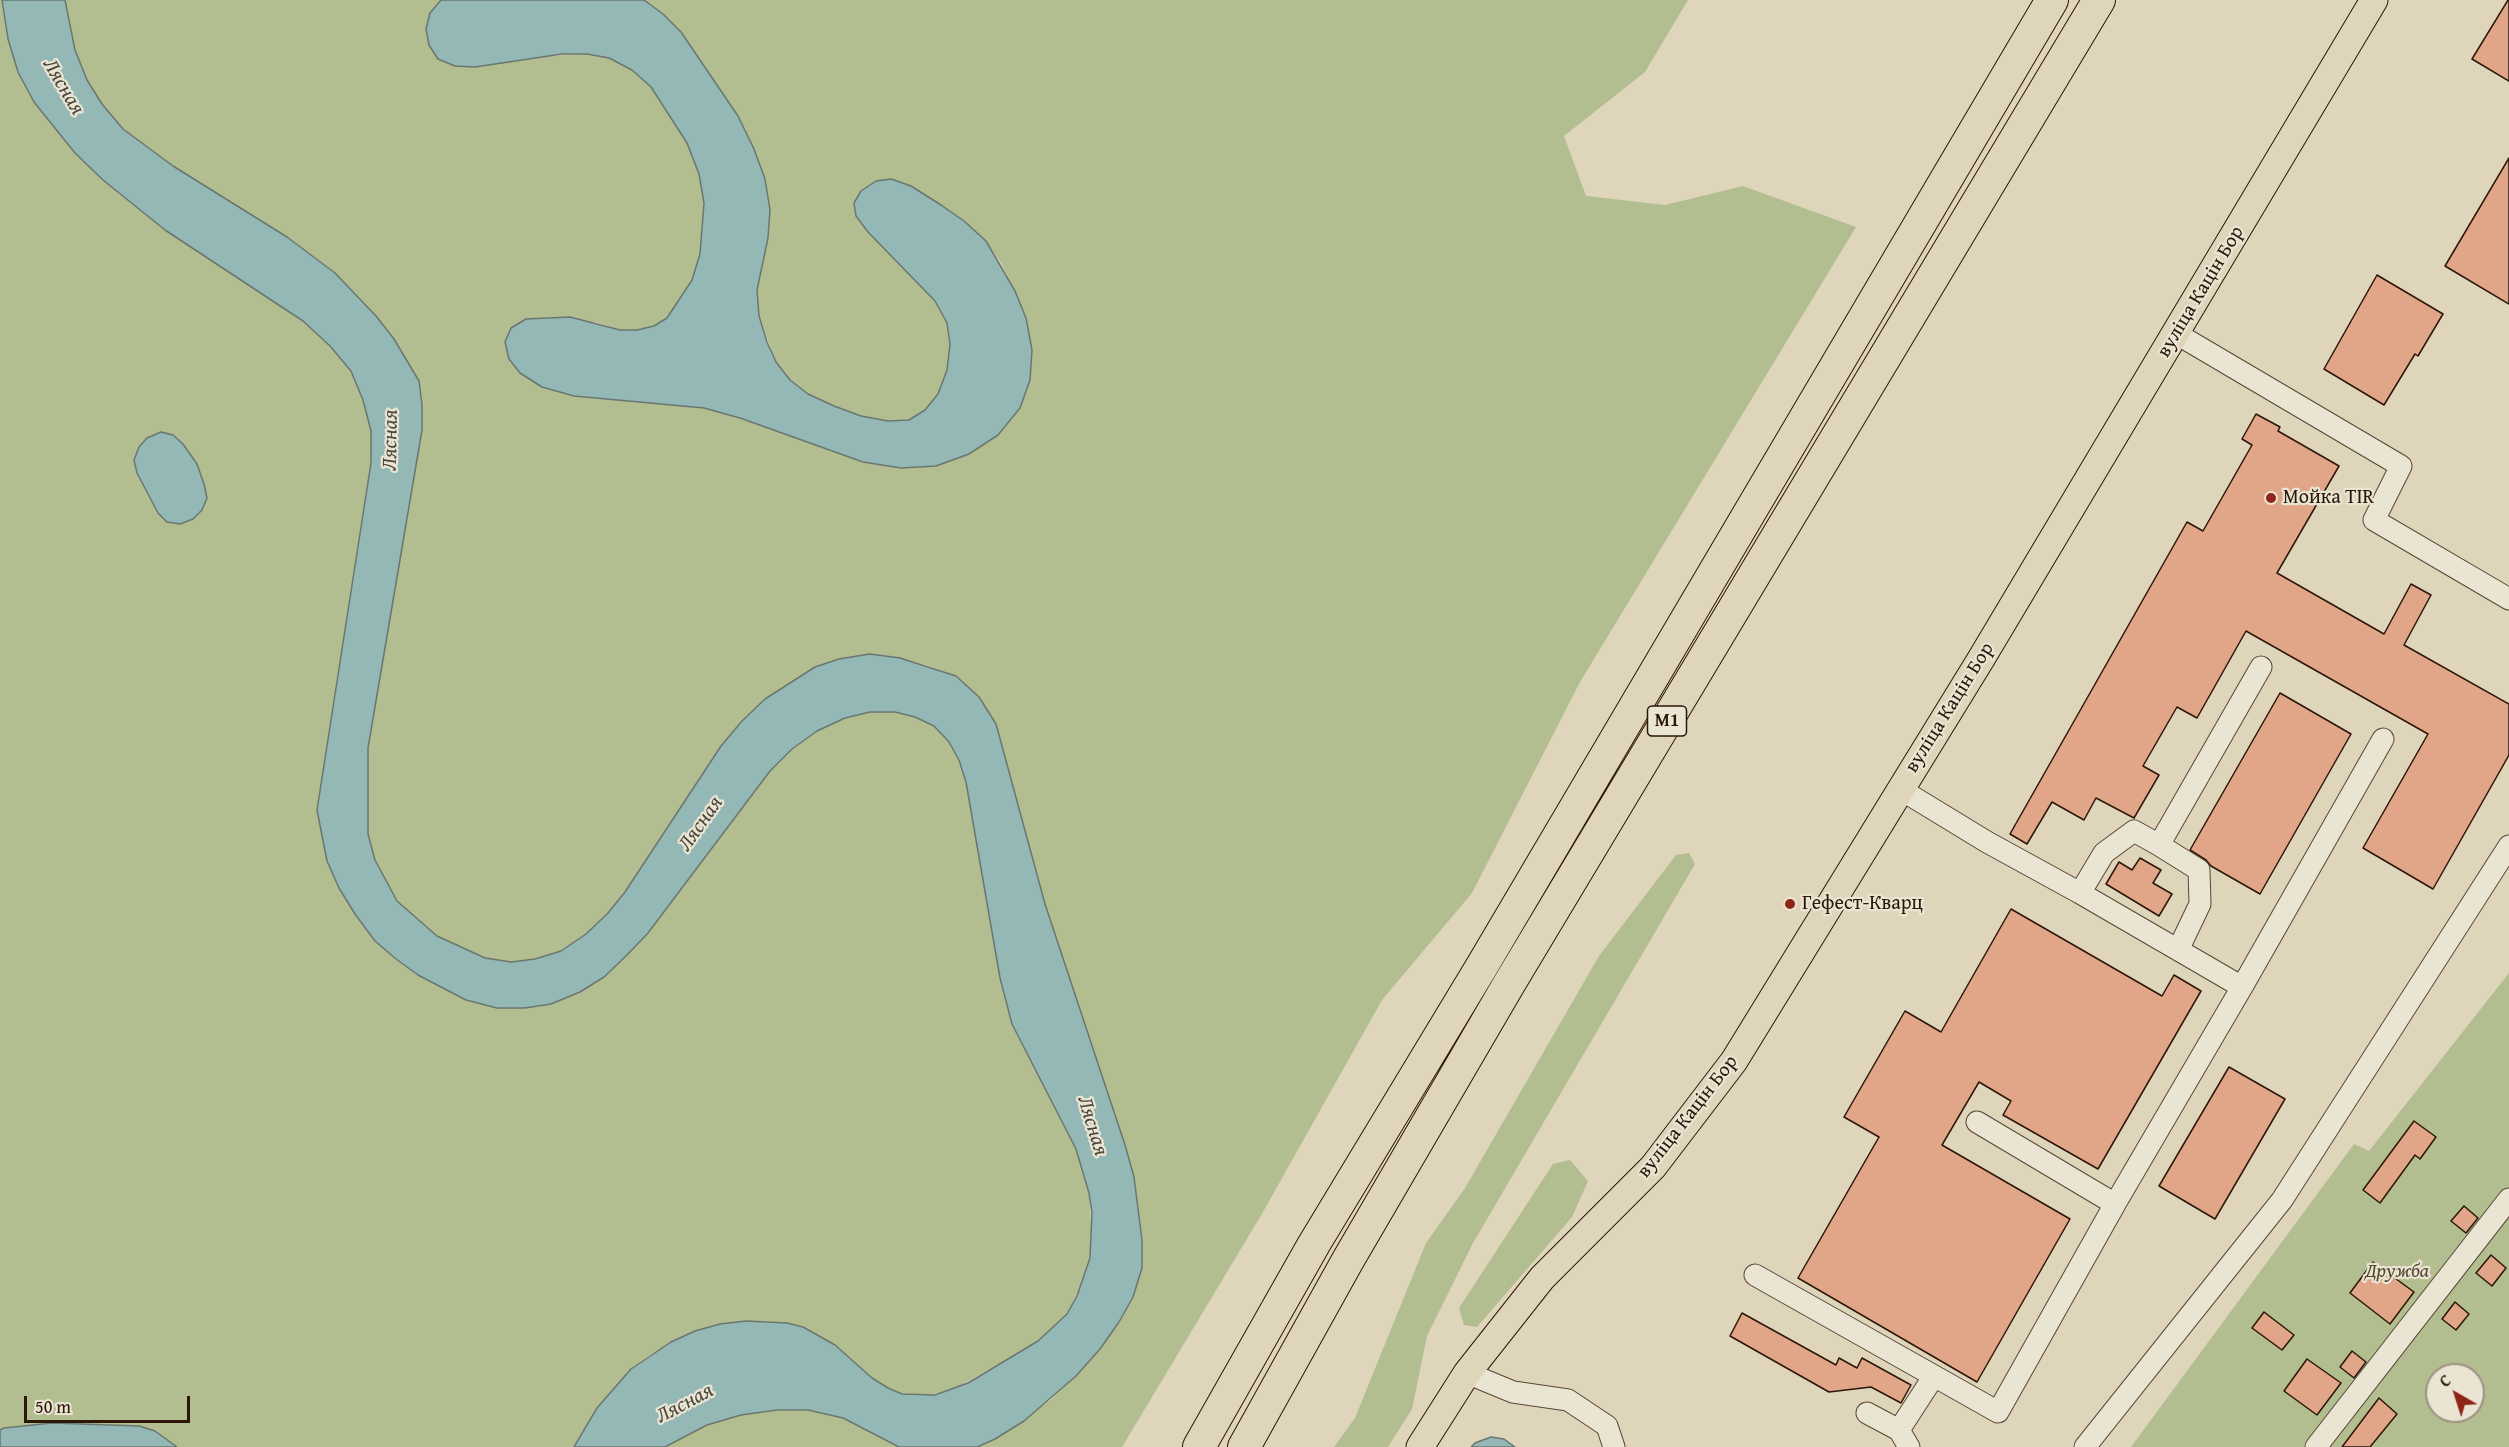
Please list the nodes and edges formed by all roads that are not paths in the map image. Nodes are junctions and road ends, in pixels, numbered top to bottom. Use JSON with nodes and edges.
{"nodes":[{"id":1,"x":2052,"y":0,"type":"edge"},
{"id":2,"x":2099,"y":0,"type":"edge"},
{"id":3,"x":2374,"y":0,"type":"edge"},
{"id":4,"x":2177,"y":334,"type":"junction"},
{"id":5,"x":2509,"y":599,"type":"edge"},
{"id":6,"x":2260,"y":667,"type":"dead end"},
{"id":7,"x":2382,"y":739,"type":"dead end"},
{"id":8,"x":1900,"y":789,"type":"junction"},
{"id":9,"x":2159,"y":845,"type":"junction"},
{"id":10,"x":2509,"y":846,"type":"edge"},
{"id":11,"x":2080,"y":893,"type":"junction"},
{"id":12,"x":2178,"y":950,"type":"junction"},
{"id":13,"x":2242,"y":987,"type":"junction"},
{"id":14,"x":1977,"y":1122,"type":"dead end"},
{"id":15,"x":2509,"y":1199,"type":"edge"},
{"id":16,"x":2115,"y":1204,"type":"junction"},
{"id":17,"x":1755,"y":1275,"type":"dead end"},
{"id":18,"x":1467,"y":1373,"type":"junction"},
{"id":19,"x":1934,"y":1376,"type":"junction"},
{"id":20,"x":1867,"y":1413,"type":"dead end"},
{"id":21,"x":1904,"y":1439,"type":"edge"},
{"id":22,"x":1199,"y":1447,"type":"edge"},
{"id":23,"x":1245,"y":1447,"type":"edge"},
{"id":24,"x":1420,"y":1447,"type":"edge"},
{"id":25,"x":1614,"y":1447,"type":"edge"},
{"id":26,"x":2085,"y":1447,"type":"edge"},
{"id":27,"x":2316,"y":1447,"type":"edge"}],
"edges":[{"from":1,"to":22,"type":"highway","number":"М1"},
{"from":2,"to":23,"type":"highway","number":"М1"},
{"from":3,"to":4,"type":"main road","name":"вуліца Кацін Бор"},
{"from":4,"to":5,"type":"street"},
{"from":4,"to":8,"type":"main road","name":"вуліца Кацін Бор"},
{"from":6,"to":9,"type":"street"},
{"from":7,"to":13,"type":"street"},
{"from":8,"to":11,"type":"street"},
{"from":8,"to":18,"type":"main road","name":"вуліца Кацін Бор"},
{"from":9,"to":11,"type":"street"},
{"from":9,"to":12,"type":"street"},
{"from":10,"to":26,"type":"street"},
{"from":11,"to":12,"type":"street"},
{"from":12,"to":13,"type":"street"},
{"from":13,"to":16,"type":"street"},
{"from":14,"to":16,"type":"street"},
{"from":15,"to":27,"type":"street"},
{"from":16,"to":19,"type":"street"},
{"from":17,"to":19,"type":"street"},
{"from":18,"to":24,"type":"main road","name":"вуліца Кацін Бор"},
{"from":18,"to":25,"type":"street"},
{"from":19,"to":21,"type":"street"},
{"from":20,"to":21,"type":"street"}]}
